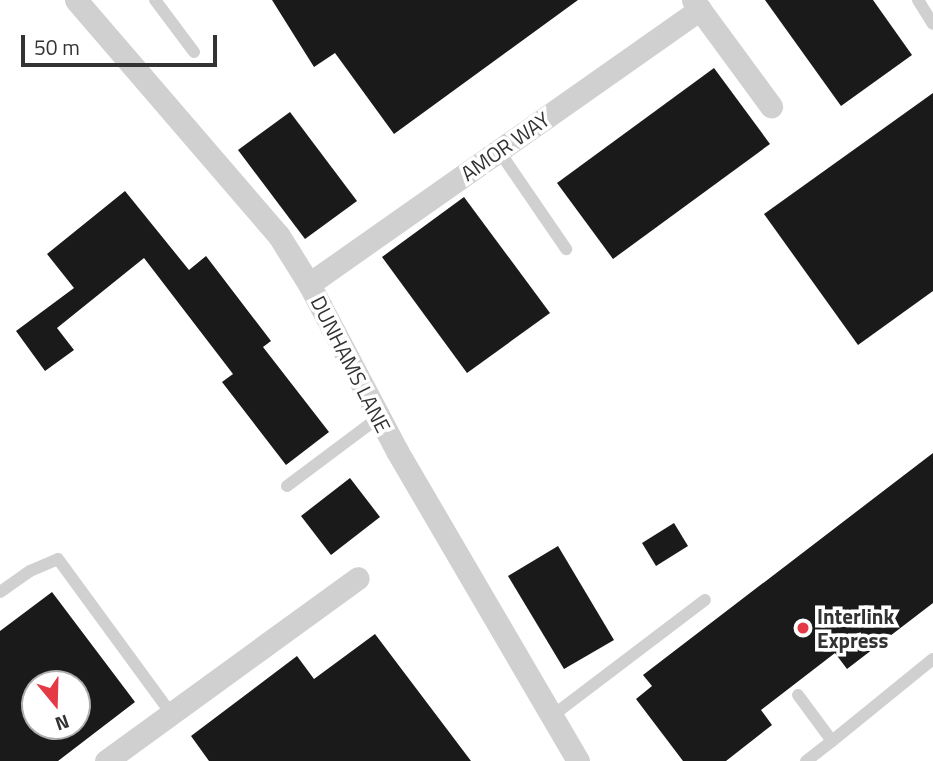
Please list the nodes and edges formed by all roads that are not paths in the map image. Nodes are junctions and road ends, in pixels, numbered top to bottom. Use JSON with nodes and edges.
{"nodes":[{"id":1,"x":76,"y":0,"type":"edge"},
{"id":2,"x":155,"y":0,"type":"edge"},
{"id":3,"x":918,"y":0,"type":"edge"},
{"id":4,"x":697,"y":4,"type":"edge"},
{"id":5,"x":933,"y":24,"type":"edge"},
{"id":6,"x":194,"y":52,"type":"dead end"},
{"id":7,"x":771,"y":106,"type":"dead end"},
{"id":8,"x":499,"y":151,"type":"junction"},
{"id":9,"x":566,"y":249,"type":"dead end"},
{"id":10,"x":309,"y":284,"type":"junction"},
{"id":11,"x":378,"y":418,"type":"junction"},
{"id":12,"x":287,"y":486,"type":"dead end"},
{"id":13,"x":358,"y":578,"type":"dead end"},
{"id":14,"x":0,"y":592,"type":"edge"},
{"id":15,"x":705,"y":600,"type":"dead end"},
{"id":16,"x":933,"y":659,"type":"edge"},
{"id":17,"x":798,"y":695,"type":"dead end"},
{"id":18,"x":172,"y":715,"type":"junction"},
{"id":19,"x":552,"y":716,"type":"junction"},
{"id":20,"x":832,"y":741,"type":"junction"},
{"id":21,"x":106,"y":761,"type":"edge"},
{"id":22,"x":578,"y":761,"type":"edge"},
{"id":23,"x":806,"y":761,"type":"edge"}],
"edges":[{"from":1,"to":10,"type":"street","name":"DUNHAMS LANE"},
{"from":2,"to":6,"type":"lane"},
{"from":3,"to":5,"type":"lane"},
{"from":4,"to":7,"type":"street","name":"AMOR WAY"},
{"from":4,"to":8,"type":"street","name":"AMOR WAY"},
{"from":8,"to":9,"type":"lane"},
{"from":8,"to":10,"type":"street","name":"AMOR WAY"},
{"from":10,"to":11,"type":"street","name":"DUNHAMS LANE"},
{"from":11,"to":12,"type":"lane"},
{"from":11,"to":19,"type":"street","name":"DUNHAMS LANE"},
{"from":13,"to":18,"type":"street"},
{"from":14,"to":18,"type":"lane"},
{"from":15,"to":19,"type":"lane"},
{"from":16,"to":20,"type":"lane"},
{"from":17,"to":20,"type":"lane"},
{"from":18,"to":21,"type":"street"},
{"from":19,"to":22,"type":"street","name":"DUNHAMS LANE"},
{"from":20,"to":23,"type":"lane"}]}
